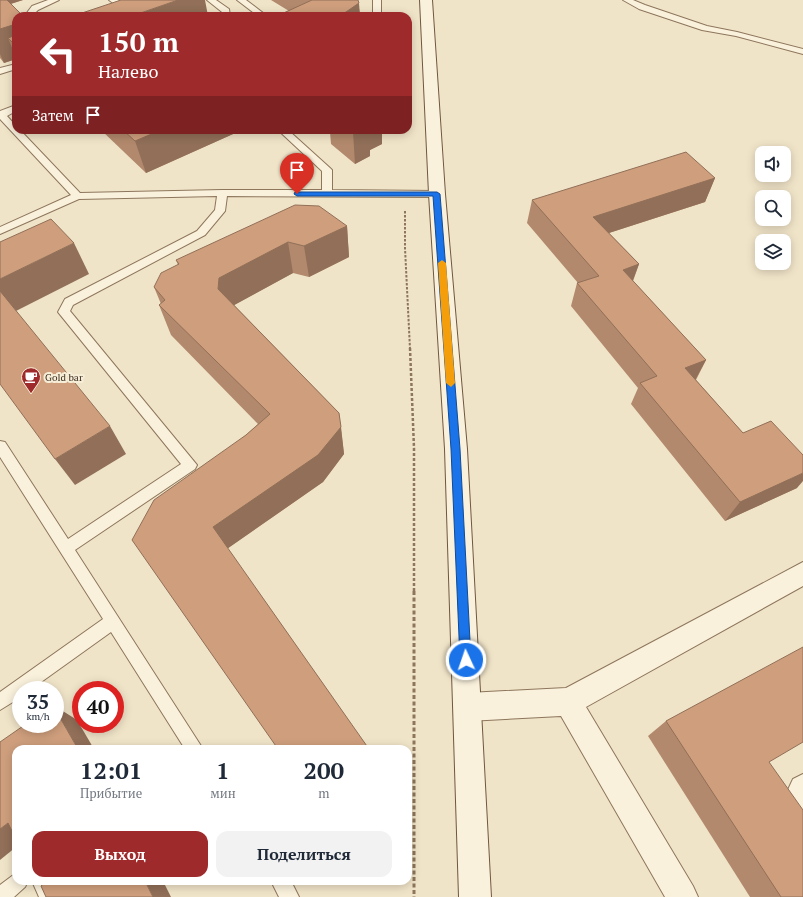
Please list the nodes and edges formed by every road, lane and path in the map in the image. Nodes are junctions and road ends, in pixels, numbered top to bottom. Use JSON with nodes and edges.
{"nodes":[{"id":1,"x":56,"y":0,"type":"edge"},
{"id":2,"x":113,"y":0,"type":"edge"},
{"id":3,"x":211,"y":0,"type":"edge"},
{"id":4,"x":241,"y":0,"type":"edge"},
{"id":5,"x":377,"y":0,"type":"edge"},
{"id":6,"x":426,"y":0,"type":"edge"},
{"id":7,"x":627,"y":0,"type":"edge"},
{"id":8,"x":32,"y":12,"type":"edge"},
{"id":9,"x":130,"y":12,"type":"edge"},
{"id":10,"x":226,"y":12,"type":"edge"},
{"id":11,"x":258,"y":12,"type":"edge"},
{"id":12,"x":377,"y":12,"type":"edge"},
{"id":13,"x":803,"y":52,"type":"edge"},
{"id":14,"x":12,"y":67,"type":"edge"},
{"id":15,"x":0,"y":71,"type":"edge"},
{"id":16,"x":12,"y":110,"type":"edge"},
{"id":17,"x":0,"y":115,"type":"edge"},
{"id":18,"x":12,"y":128,"type":"edge"},
{"id":19,"x":18,"y":134,"type":"edge"},
{"id":20,"x":287,"y":134,"type":"edge"},
{"id":21,"x":222,"y":194,"type":"junction"},
{"id":22,"x":327,"y":194,"type":"junction"},
{"id":23,"x":405,"y":194,"type":"junction"},
{"id":24,"x":437,"y":194,"type":"junction"},
{"id":25,"x":77,"y":196,"type":"junction"},
{"id":26,"x":0,"y":231,"type":"edge"},
{"id":27,"x":0,"y":446,"type":"edge"},
{"id":28,"x":66,"y":548,"type":"junction"},
{"id":29,"x":803,"y":573,"type":"edge"},
{"id":30,"x":113,"y":621,"type":"junction"},
{"id":31,"x":0,"y":702,"type":"edge"},
{"id":32,"x":568,"y":702,"type":"junction"},
{"id":33,"x":468,"y":707,"type":"junction"},
{"id":34,"x":188,"y":745,"type":"edge"},
{"id":35,"x":803,"y":789,"type":"edge"},
{"id":36,"x":803,"y":801,"type":"edge"},
{"id":37,"x":15,"y":885,"type":"edge"},
{"id":38,"x":42,"y":885,"type":"edge"},
{"id":39,"x":282,"y":885,"type":"edge"},
{"id":40,"x":0,"y":897,"type":"edge"},
{"id":41,"x":48,"y":897,"type":"edge"},
{"id":42,"x":290,"y":897,"type":"edge"},
{"id":43,"x":414,"y":897,"type":"edge"},
{"id":44,"x":474,"y":897,"type":"edge"},
{"id":45,"x":682,"y":897,"type":"edge"}],
"edges":[{"from":1,"to":8,"type":"lane"},
{"from":2,"to":9,"type":"lane"},
{"from":3,"to":10,"type":"lane"},
{"from":4,"to":11,"type":"lane"},
{"from":5,"to":12,"type":"lane"},
{"from":6,"to":24,"type":"street"},
{"from":7,"to":13,"type":"lane"},
{"from":14,"to":15,"type":"lane"},
{"from":16,"to":17,"type":"lane"},
{"from":17,"to":18,"type":"lane"},
{"from":19,"to":25,"type":"lane"},
{"from":20,"to":22,"type":"lane"},
{"from":21,"to":22,"type":"lane"},
{"from":21,"to":25,"type":"lane"},
{"from":21,"to":28,"type":"lane"},
{"from":22,"to":23,"type":"lane"},
{"from":23,"to":24,"type":"lane"},
{"from":23,"to":43,"type":"path"},
{"from":24,"to":33,"type":"street"},
{"from":25,"to":26,"type":"lane"},
{"from":27,"to":28,"type":"lane"},
{"from":28,"to":30,"type":"lane"},
{"from":29,"to":32,"type":"street"},
{"from":30,"to":31,"type":"lane"},
{"from":30,"to":34,"type":"lane"},
{"from":32,"to":33,"type":"street"},
{"from":32,"to":45,"type":"street"},
{"from":33,"to":44,"type":"street"},
{"from":35,"to":36,"type":"street"},
{"from":37,"to":40,"type":"lane"},
{"from":38,"to":41,"type":"lane"},
{"from":39,"to":42,"type":"lane"}]}
